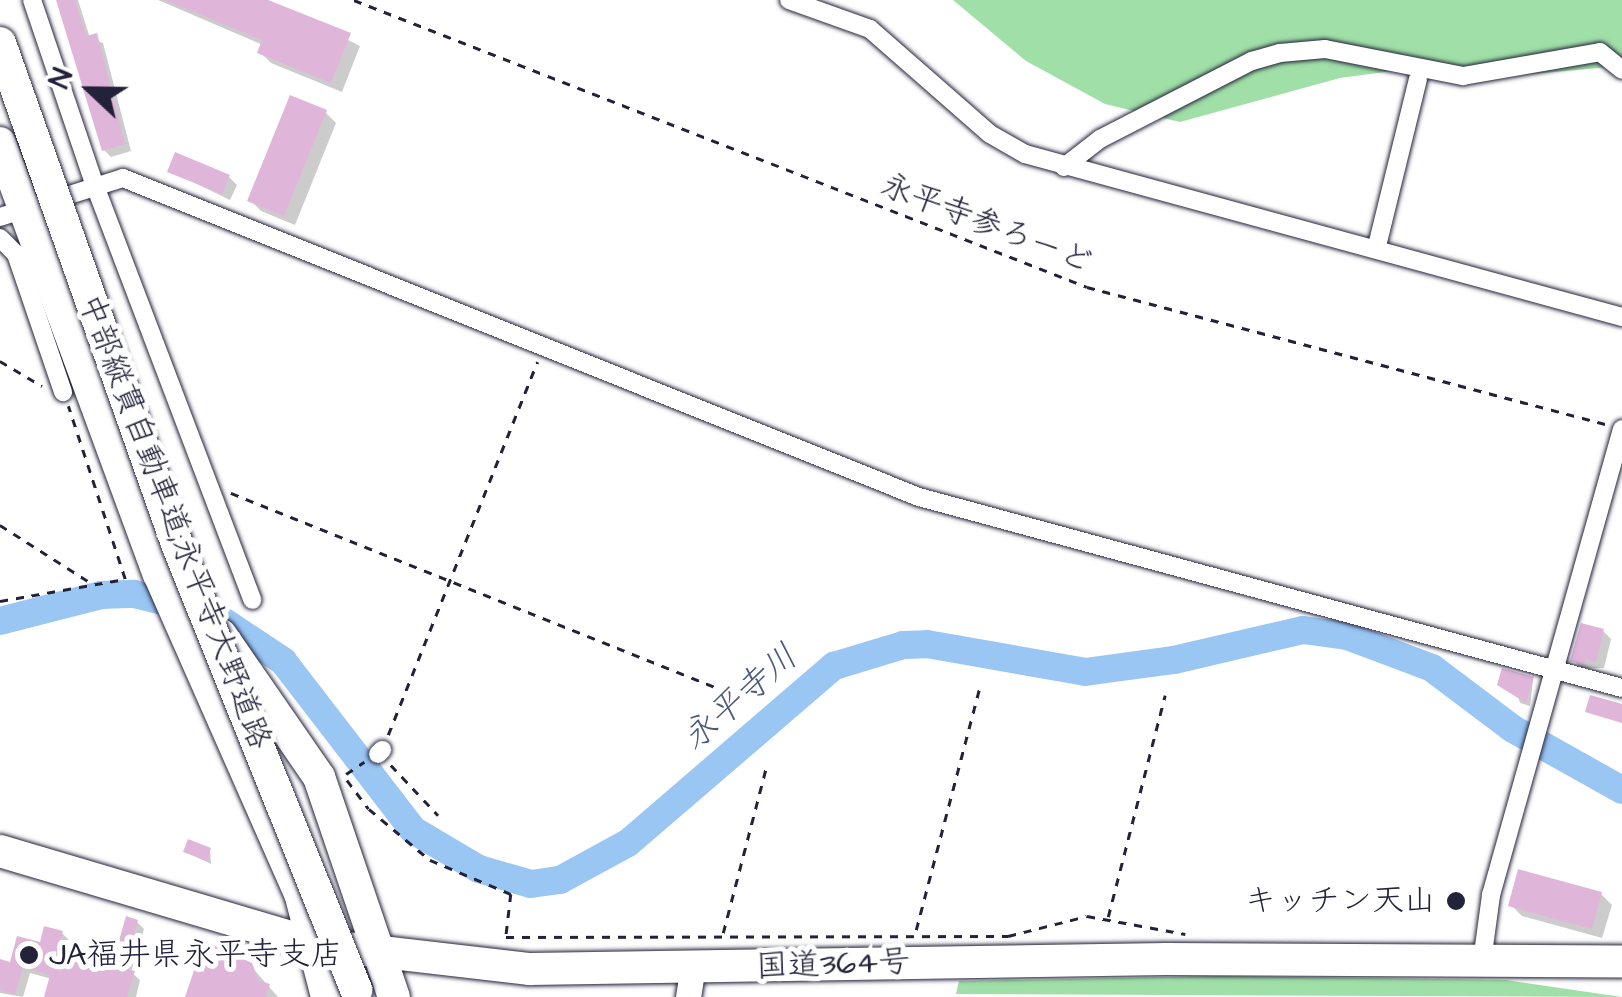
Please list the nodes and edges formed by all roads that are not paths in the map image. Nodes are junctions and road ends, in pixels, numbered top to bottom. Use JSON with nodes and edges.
{"nodes":[{"id":1,"x":32,"y":0,"type":"edge"},
{"id":2,"x":789,"y":0,"type":"edge"},
{"id":3,"x":0,"y":43,"type":"edge"},
{"id":4,"x":1622,"y":70,"type":"edge"},
{"id":5,"x":1418,"y":79,"type":"dead end"},
{"id":6,"x":0,"y":143,"type":"edge"},
{"id":7,"x":1064,"y":168,"type":"junction"},
{"id":8,"x":94,"y":183,"type":"junction"},
{"id":9,"x":13,"y":212,"type":"edge"},
{"id":10,"x":0,"y":238,"type":"edge"},
{"id":11,"x":1377,"y":246,"type":"junction"},
{"id":12,"x":1622,"y":317,"type":"edge"},
{"id":13,"x":63,"y":392,"type":"road end"},
{"id":14,"x":1618,"y":428,"type":"edge"},
{"id":15,"x":172,"y":575,"type":"junction"},
{"id":16,"x":252,"y":600,"type":"dead end"},
{"id":17,"x":1556,"y":670,"type":"junction"},
{"id":18,"x":1622,"y":688,"type":"edge"},
{"id":19,"x":0,"y":850,"type":"edge"},
{"id":20,"x":313,"y":944,"type":"junction"},
{"id":21,"x":384,"y":957,"type":"junction"},
{"id":22,"x":1482,"y":961,"type":"junction"},
{"id":23,"x":1622,"y":962,"type":"edge"},
{"id":24,"x":690,"y":984,"type":"edge"},
{"id":25,"x":347,"y":994,"type":"edge"},
{"id":26,"x":394,"y":997,"type":"edge"}],
"edges":[{"from":1,"to":8,"type":"street"},
{"from":2,"to":7,"type":"street"},
{"from":3,"to":25,"type":"highway","name":"中部縦貫自動車道;永平寺大野道路","bridge":true},
{"from":4,"to":7,"type":"street"},
{"from":5,"to":11,"type":"street"},
{"from":6,"to":9,"type":"highway"},
{"from":7,"to":11,"type":"street"},
{"from":8,"to":9,"type":"street"},
{"from":8,"to":16,"type":"street"},
{"from":8,"to":17,"type":"street"},
{"from":9,"to":15,"type":"highway"},
{"from":10,"to":13,"type":"street"},
{"from":11,"to":12,"type":"street"},
{"from":14,"to":17,"type":"street"},
{"from":15,"to":20,"type":"highway"},
{"from":15,"to":21,"type":"highway","bridge":true},
{"from":17,"to":18,"type":"street"},
{"from":17,"to":22,"type":"street"},
{"from":19,"to":20,"type":"highway","name":"国道364号"},
{"from":20,"to":21,"type":"highway","name":"国道364号"},
{"from":20,"to":25,"type":"highway"},
{"from":21,"to":24,"type":"highway","name":"国道364号"},
{"from":21,"to":26,"type":"highway"},
{"from":22,"to":23,"type":"highway","name":"国道364号"},
{"from":22,"to":24,"type":"highway","name":"国道364号"}]}
